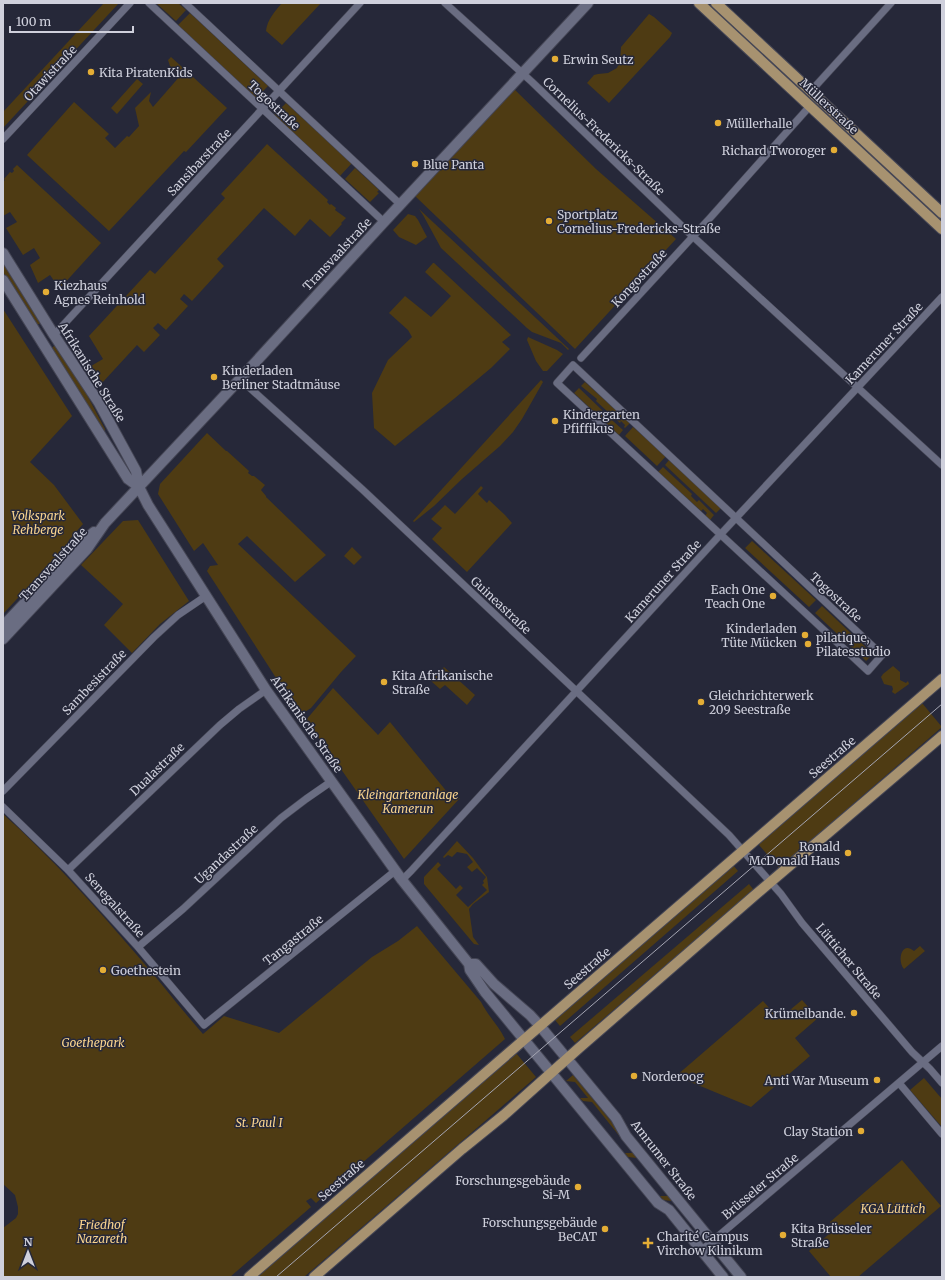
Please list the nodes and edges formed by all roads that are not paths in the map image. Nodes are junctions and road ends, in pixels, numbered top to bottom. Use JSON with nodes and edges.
{"nodes":[{"id":1,"x":130,"y":3,"type":"edge"},
{"id":2,"x":149,"y":3,"type":"edge"},
{"id":3,"x":185,"y":3,"type":"edge"},
{"id":4,"x":360,"y":3,"type":"edge"},
{"id":5,"x":445,"y":3,"type":"edge"},
{"id":6,"x":588,"y":3,"type":"edge"},
{"id":7,"x":699,"y":3,"type":"edge"},
{"id":8,"x":716,"y":3,"type":"edge"},
{"id":9,"x":891,"y":3,"type":"edge"},
{"id":10,"x":523,"y":74,"type":"junction"},
{"id":11,"x":279,"y":91,"type":"junction"},
{"id":12,"x":811,"y":91,"type":"junction"},
{"id":13,"x":810,"y":106,"type":"junction"},
{"id":14,"x":263,"y":109,"type":"junction"},
{"id":15,"x":3,"y":140,"type":"edge"},
{"id":16,"x":401,"y":205,"type":"junction"},
{"id":17,"x":942,"y":213,"type":"edge"},
{"id":18,"x":384,"y":222,"type":"junction"},
{"id":19,"x":942,"y":229,"type":"edge"},
{"id":20,"x":693,"y":236,"type":"junction"},
{"id":21,"x":3,"y":253,"type":"edge"},
{"id":22,"x":3,"y":280,"type":"edge"},
{"id":23,"x":942,"y":297,"type":"edge"},
{"id":24,"x":54,"y":335,"type":"junction"},
{"id":25,"x":43,"y":343,"type":"junction"},
{"id":26,"x":581,"y":358,"type":"dead end"},
{"id":27,"x":240,"y":379,"type":"junction"},
{"id":28,"x":858,"y":388,"type":"junction"},
{"id":29,"x":942,"y":465,"type":"edge"},
{"id":30,"x":139,"y":487,"type":"junction"},
{"id":31,"x":736,"y":519,"type":"junction"},
{"id":32,"x":720,"y":535,"type":"junction"},
{"id":33,"x":206,"y":596,"type":"junction"},
{"id":34,"x":29,"y":604,"type":"junction"},
{"id":35,"x":3,"y":626,"type":"edge"},
{"id":36,"x":3,"y":639,"type":"edge"},
{"id":37,"x":942,"y":679,"type":"edge"},
{"id":38,"x":266,"y":690,"type":"junction"},
{"id":39,"x":577,"y":692,"type":"junction"},
{"id":40,"x":942,"y":736,"type":"edge"},
{"id":41,"x":332,"y":782,"type":"junction"},
{"id":42,"x":3,"y":791,"type":"edge"},
{"id":43,"x":3,"y":807,"type":"edge"},
{"id":44,"x":743,"y":850,"type":"junction"},
{"id":45,"x":68,"y":870,"type":"junction"},
{"id":46,"x":395,"y":871,"type":"junction"},
{"id":47,"x":402,"y":880,"type":"junction"},
{"id":48,"x":770,"y":882,"type":"junction"},
{"id":49,"x":138,"y":947,"type":"junction"},
{"id":50,"x":469,"y":964,"type":"junction"},
{"id":51,"x":505,"y":994,"type":"junction"},
{"id":52,"x":494,"y":1003,"type":"junction"},
{"id":53,"x":204,"y":1025,"type":"joint"},
{"id":54,"x":540,"y":1026,"type":"junction"},
{"id":55,"x":524,"y":1039,"type":"junction"},
{"id":56,"x":942,"y":1046,"type":"edge"},
{"id":57,"x":567,"y":1058,"type":"junction"},
{"id":58,"x":923,"y":1063,"type":"junction"},
{"id":59,"x":552,"y":1072,"type":"junction"},
{"id":60,"x":899,"y":1083,"type":"junction"},
{"id":61,"x":942,"y":1083,"type":"edge"},
{"id":62,"x":942,"y":1134,"type":"edge"},
{"id":63,"x":712,"y":1241,"type":"junction"},
{"id":64,"x":702,"y":1250,"type":"junction"},
{"id":65,"x":248,"y":1277,"type":"edge"},
{"id":66,"x":314,"y":1277,"type":"edge"},
{"id":67,"x":724,"y":1277,"type":"edge"},
{"id":68,"x":742,"y":1277,"type":"edge"}],
"edges":[{"from":1,"to":15,"type":"street","name":"Otawistraße"},
{"from":2,"to":14,"type":"street","name":"Togostraße"},
{"from":3,"to":11,"type":"street","name":"Togostraße"},
{"from":4,"to":11,"type":"street","name":"Sansibarstraße"},
{"from":5,"to":10,"type":"street","name":"Cornelius-Fredericks-Straße"},
{"from":6,"to":10,"type":"street","name":"Transvaalstraße"},
{"from":7,"to":13,"type":"main road","name":"Müllerstraße"},
{"from":8,"to":12,"type":"main road","name":"Müllerstraße"},
{"from":9,"to":12,"type":"street"},
{"from":10,"to":16,"type":"street","name":"Transvaalstraße"},
{"from":10,"to":20,"type":"street","name":"Cornelius-Fredericks-Straße"},
{"from":11,"to":14,"type":"street","name":"Sansibarstraße"},
{"from":11,"to":16,"type":"street","name":"Togostraße"},
{"from":12,"to":17,"type":"main road","name":"Müllerstraße"},
{"from":13,"to":19,"type":"main road","name":"Müllerstraße"},
{"from":13,"to":20,"type":"street","name":"Kongostraße"},
{"from":14,"to":18,"type":"street","name":"Togostraße"},
{"from":14,"to":24,"type":"street","name":"Sansibarstraße"},
{"from":16,"to":18,"type":"street","name":"Transvaalstraße"},
{"from":18,"to":27,"type":"street","name":"Transvaalstraße"},
{"from":20,"to":26,"type":"street","name":"Kongostraße"},
{"from":20,"to":28,"type":"street","name":"Cornelius-Fredericks-Straße"},
{"from":21,"to":24,"type":"street","name":"Afrikanische Straße"},
{"from":22,"to":25,"type":"street","name":"Afrikanische Straße"},
{"from":23,"to":28,"type":"street","name":"Kameruner Straße"},
{"from":24,"to":25,"type":"street"},
{"from":24,"to":30,"type":"street","name":"Afrikanische Straße"},
{"from":25,"to":30,"type":"street","name":"Afrikanische Straße"},
{"from":27,"to":30,"type":"street","name":"Transvaalstraße"},
{"from":27,"to":39,"type":"street","name":"Guineastraße"},
{"from":28,"to":29,"type":"street","name":"Cornelius-Fredericks-Straße"},
{"from":28,"to":31,"type":"street","name":"Kameruner Straße"},
{"from":30,"to":33,"type":"street","name":"Afrikanische Straße"},
{"from":30,"to":34,"type":"street","name":"Transvaalstraße"},
{"from":31,"to":32,"type":"street","name":"Kameruner Straße"},
{"from":31,"to":32,"type":"street","name":"Togostraße"},
{"from":31,"to":32,"type":"street","name":"Togostraße"},
{"from":32,"to":39,"type":"street","name":"Kameruner Straße"},
{"from":33,"to":38,"type":"street","name":"Afrikanische Straße"},
{"from":33,"to":42,"type":"street","name":"Sambesistraße"},
{"from":34,"to":35,"type":"street","name":"Transvaalstraße"},
{"from":34,"to":36,"type":"street","name":"Transvaalstraße"},
{"from":37,"to":44,"type":"main road","name":"Seestraße"},
{"from":38,"to":41,"type":"street","name":"Afrikanische Straße"},
{"from":38,"to":45,"type":"street","name":"Dualastraße"},
{"from":39,"to":44,"type":"street","name":"Guineastraße"},
{"from":39,"to":47,"type":"street","name":"Kameruner Straße"},
{"from":40,"to":48,"type":"main road"},
{"from":41,"to":46,"type":"street","name":"Afrikanische Straße"},
{"from":41,"to":49,"type":"street","name":"Ugandastraße"},
{"from":43,"to":45,"type":"street","name":"Senegalstraße"},
{"from":44,"to":48,"type":"street","name":"Lütticher Straße"},
{"from":44,"to":54,"type":"main road","name":"Seestraße"},
{"from":45,"to":49,"type":"street","name":"Senegalstraße"},
{"from":46,"to":47,"type":"street","name":"Afrikanische Straße"},
{"from":46,"to":53,"type":"street","name":"Tangastraße"},
{"from":47,"to":50,"type":"street","name":"Afrikanische Straße"},
{"from":48,"to":57,"type":"main road"},
{"from":48,"to":58,"type":"street","name":"Lütticher Straße"},
{"from":49,"to":53,"type":"street","name":"Senegalstraße"},
{"from":50,"to":51,"type":"street","name":"Afrikanische Straße"},
{"from":50,"to":52,"type":"street","name":"Afrikanische Straße"},
{"from":51,"to":52,"type":"street"},
{"from":51,"to":54,"type":"street","name":"Afrikanische Straße"},
{"from":52,"to":55,"type":"street","name":"Afrikanische Straße"},
{"from":54,"to":55,"type":"main road","name":"Seestraße"},
{"from":54,"to":57,"type":"street","name":"Amrumer Straße"},
{"from":55,"to":59,"type":"street","name":"Afrikanische Straße"},
{"from":55,"to":65,"type":"main road","name":"Seestraße"},
{"from":56,"to":58,"type":"street","name":"Brüsseler Straße"},
{"from":57,"to":59,"type":"main road"},
{"from":57,"to":63,"type":"street","name":"Amrumer Straße"},
{"from":58,"to":60,"type":"street","name":"Brüsseler Straße"},
{"from":58,"to":61,"type":"street","name":"Lütticher Straße"},
{"from":59,"to":64,"type":"street"},
{"from":59,"to":66,"type":"main road"},
{"from":60,"to":62,"type":"street"},
{"from":60,"to":63,"type":"street","name":"Brüsseler Straße"},
{"from":63,"to":64,"type":"street","name":"Brüsseler Straße"},
{"from":63,"to":68,"type":"street","name":"Amrumer Straße"},
{"from":64,"to":67,"type":"street"}]}
